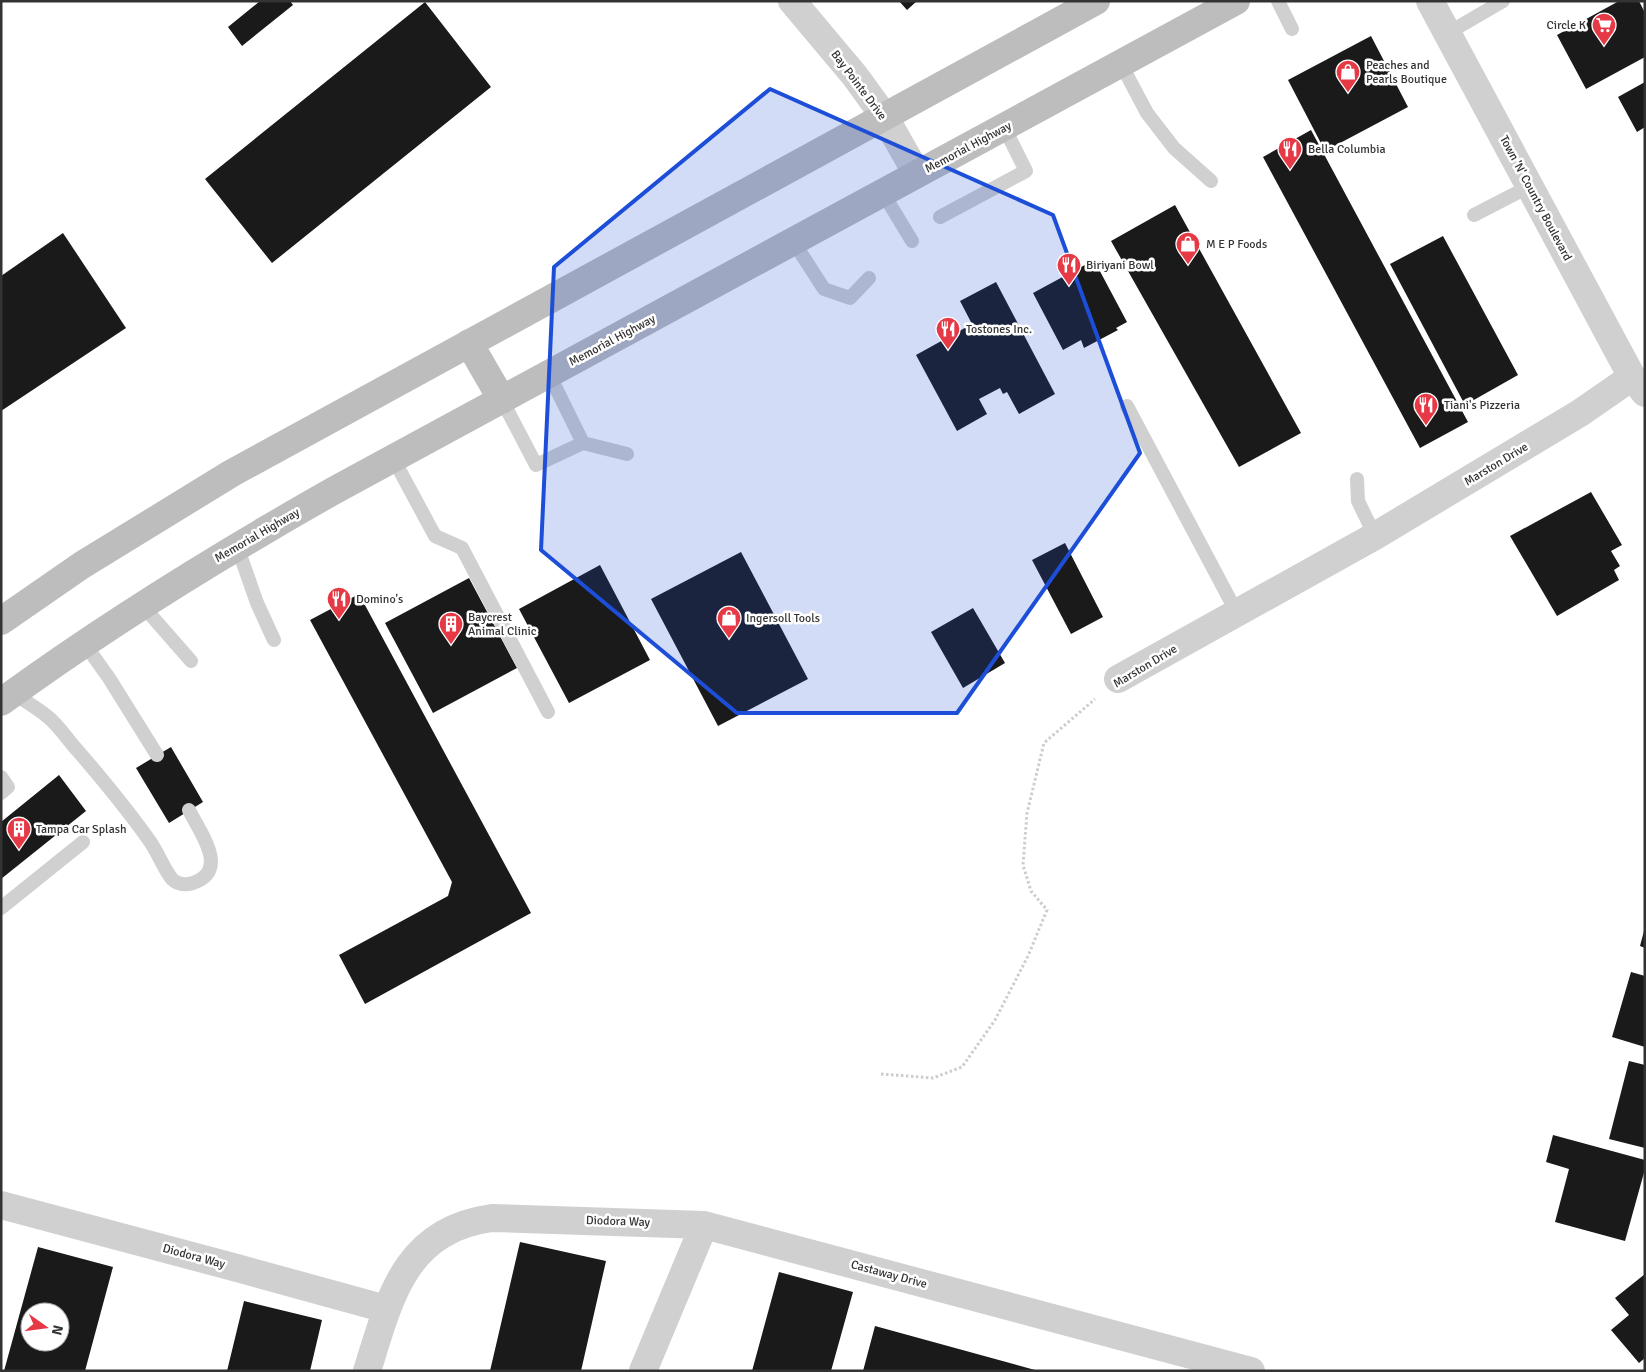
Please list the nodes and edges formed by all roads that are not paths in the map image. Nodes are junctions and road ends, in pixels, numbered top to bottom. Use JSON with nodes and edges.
{"nodes":[{"id":1,"x":792,"y":1,"type":"edge"},
{"id":2,"x":1096,"y":1,"type":"edge"},
{"id":3,"x":1236,"y":1,"type":"edge"},
{"id":4,"x":1278,"y":1,"type":"edge"},
{"id":5,"x":1430,"y":1,"type":"edge"},
{"id":6,"x":1504,"y":1,"type":"edge"},
{"id":7,"x":1292,"y":29,"type":"dead end"},
{"id":8,"x":1448,"y":33,"type":"junction"},
{"id":9,"x":1121,"y":64,"type":"junction"},
{"id":10,"x":884,"y":116,"type":"junction"},
{"id":11,"x":1004,"y":127,"type":"junction"},
{"id":12,"x":916,"y":174,"type":"junction"},
{"id":13,"x":1211,"y":182,"type":"dead end"},
{"id":14,"x":1530,"y":186,"type":"junction"},
{"id":15,"x":883,"y":193,"type":"junction"},
{"id":16,"x":1474,"y":215,"type":"dead end"},
{"id":17,"x":940,"y":217,"type":"dead end"},
{"id":18,"x":793,"y":241,"type":"junction"},
{"id":19,"x":912,"y":241,"type":"dead end"},
{"id":20,"x":869,"y":278,"type":"dead end"},
{"id":21,"x":469,"y":343,"type":"junction"},
{"id":22,"x":549,"y":374,"type":"junction"},
{"id":23,"x":1639,"y":385,"type":"edge"},
{"id":24,"x":502,"y":400,"type":"junction"},
{"id":25,"x":1128,"y":406,"type":"dead end"},
{"id":26,"x":583,"y":443,"type":"junction"},
{"id":27,"x":627,"y":454,"type":"dead end"},
{"id":28,"x":394,"y":458,"type":"junction"},
{"id":29,"x":1357,"y":479,"type":"dead end"},
{"id":30,"x":1375,"y":536,"type":"junction"},
{"id":31,"x":236,"y":546,"type":"junction"},
{"id":32,"x":142,"y":605,"type":"junction"},
{"id":33,"x":1237,"y":613,"type":"junction"},
{"id":34,"x":1,"y":621,"type":"edge"},
{"id":35,"x":274,"y":640,"type":"dead end"},
{"id":36,"x":84,"y":643,"type":"junction"},
{"id":37,"x":191,"y":661,"type":"dead end"},
{"id":38,"x":1118,"y":679,"type":"road end"},
{"id":39,"x":7,"y":698,"type":"edge"},
{"id":40,"x":548,"y":712,"type":"dead end"},
{"id":41,"x":157,"y":755,"type":"dead end"},
{"id":42,"x":1,"y":777,"type":"edge"},
{"id":43,"x":1,"y":793,"type":"edge"},
{"id":44,"x":189,"y":810,"type":"dead end"},
{"id":45,"x":83,"y":842,"type":"dead end"},
{"id":46,"x":1,"y":908,"type":"edge"},
{"id":47,"x":1,"y":1205,"type":"edge"},
{"id":48,"x":704,"y":1224,"type":"junction"},
{"id":49,"x":386,"y":1309,"type":"junction"},
{"id":50,"x":1235,"y":1369,"type":"edge"},
{"id":51,"x":367,"y":1371,"type":"edge"},
{"id":52,"x":643,"y":1371,"type":"edge"}],
"edges":[{"from":1,"to":10,"type":"street","name":"Bay Pointe Drive"},
{"from":2,"to":10,"type":"main road"},
{"from":3,"to":9,"type":"main road","name":"Memorial Highway"},
{"from":4,"to":7,"type":"lane"},
{"from":5,"to":8,"type":"street","name":"Town 'N' Country Boulevard"},
{"from":6,"to":8,"type":"lane"},
{"from":8,"to":14,"type":"street","name":"Town 'N' Country Boulevard"},
{"from":9,"to":11,"type":"main road","name":"Memorial Highway"},
{"from":9,"to":13,"type":"lane"},
{"from":10,"to":12,"type":"street","name":"Bay Pointe Drive"},
{"from":10,"to":21,"type":"main road"},
{"from":11,"to":12,"type":"main road","name":"Memorial Highway"},
{"from":11,"to":17,"type":"lane"},
{"from":12,"to":15,"type":"main road","name":"Memorial Highway"},
{"from":14,"to":16,"type":"lane"},
{"from":14,"to":23,"type":"street","name":"Town 'N' Country Boulevard"},
{"from":15,"to":18,"type":"main road","name":"Memorial Highway"},
{"from":15,"to":19,"type":"lane"},
{"from":18,"to":20,"type":"lane"},
{"from":18,"to":22,"type":"main road","name":"Memorial Highway"},
{"from":21,"to":24,"type":"main road"},
{"from":21,"to":34,"type":"main road"},
{"from":22,"to":24,"type":"main road","name":"Memorial Highway"},
{"from":22,"to":26,"type":"lane"},
{"from":23,"to":30,"type":"street","name":"Marston Drive"},
{"from":24,"to":26,"type":"lane"},
{"from":24,"to":28,"type":"main road","name":"Memorial Highway"},
{"from":25,"to":33,"type":"lane"},
{"from":26,"to":27,"type":"lane"},
{"from":28,"to":31,"type":"main road","name":"Memorial Highway"},
{"from":28,"to":40,"type":"lane"},
{"from":29,"to":30,"type":"lane"},
{"from":30,"to":33,"type":"street","name":"Marston Drive"},
{"from":31,"to":32,"type":"main road","name":"Memorial Highway"},
{"from":31,"to":35,"type":"lane"},
{"from":32,"to":36,"type":"main road","name":"Memorial Highway"},
{"from":32,"to":37,"type":"lane"},
{"from":33,"to":38,"type":"street","name":"Marston Drive"},
{"from":36,"to":39,"type":"main road","name":"Memorial Highway"},
{"from":36,"to":41,"type":"lane"},
{"from":39,"to":44,"type":"lane"},
{"from":42,"to":43,"type":"lane"},
{"from":45,"to":46,"type":"lane"},
{"from":47,"to":49,"type":"street","name":"Diodora Way"},
{"from":48,"to":49,"type":"street","name":"Diodora Way"},
{"from":48,"to":50,"type":"street","name":"Castaway Drive"},
{"from":48,"to":52,"type":"street"},
{"from":49,"to":51,"type":"street","name":"Diodora Way"}]}
